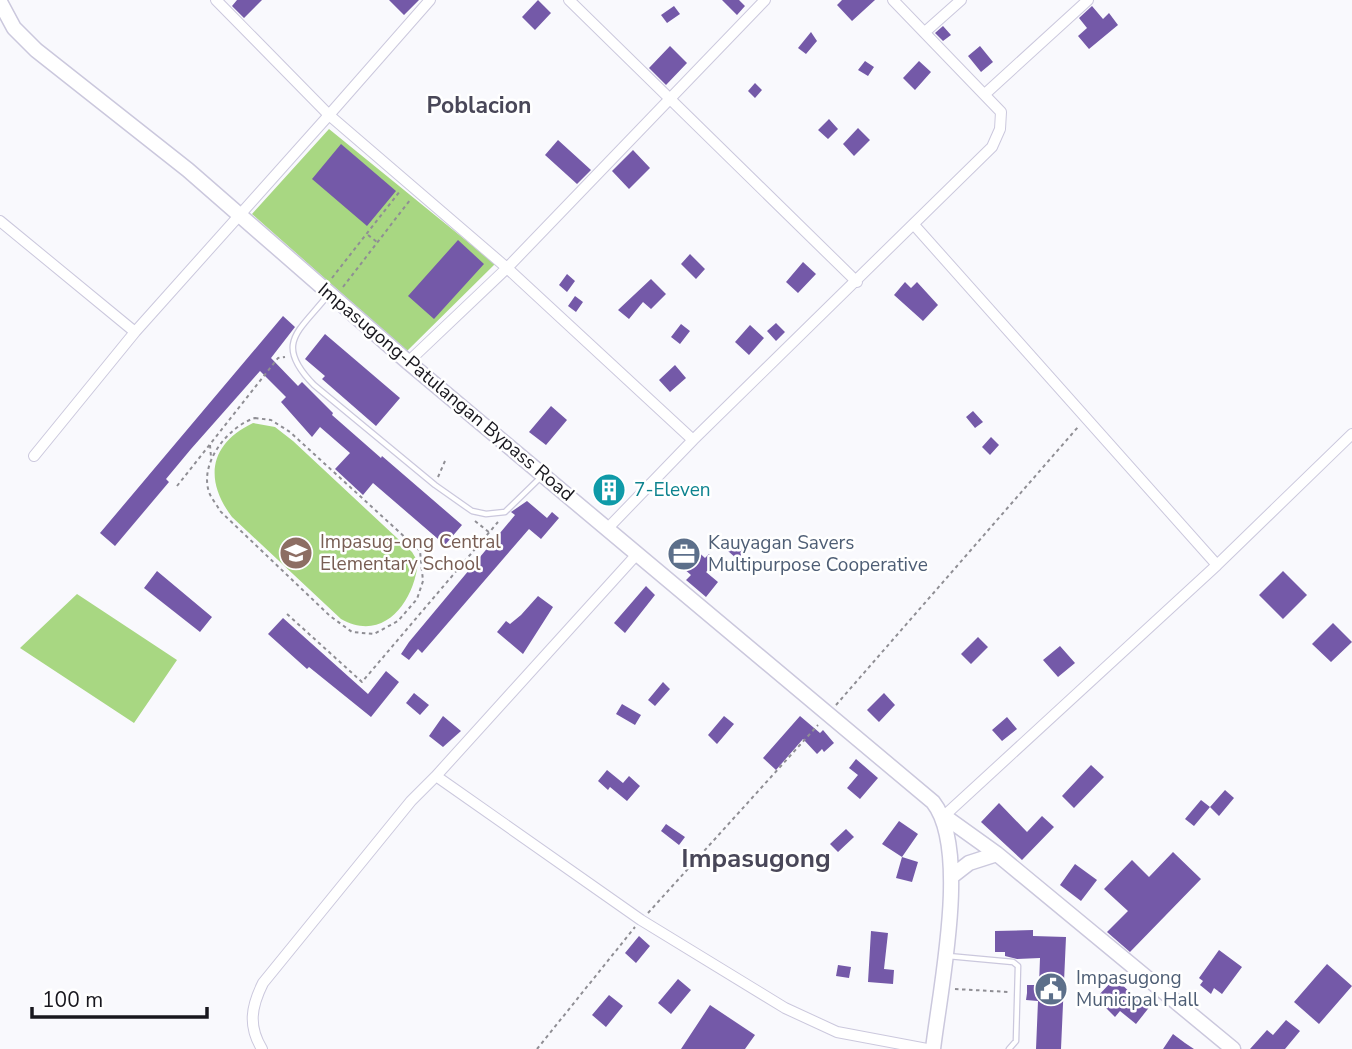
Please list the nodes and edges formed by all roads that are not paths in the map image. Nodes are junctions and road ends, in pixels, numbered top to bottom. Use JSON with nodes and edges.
{"nodes":[{"id":1,"x":216,"y":0,"type":"edge"},
{"id":2,"x":430,"y":0,"type":"edge"},
{"id":3,"x":569,"y":0,"type":"edge"},
{"id":4,"x":765,"y":0,"type":"edge"},
{"id":5,"x":892,"y":0,"type":"edge"},
{"id":6,"x":961,"y":0,"type":"edge"},
{"id":7,"x":1088,"y":0,"type":"edge"},
{"id":8,"x":0,"y":2,"type":"edge"},
{"id":9,"x":925,"y":32,"type":"junction"},
{"id":10,"x":985,"y":94,"type":"junction"},
{"id":11,"x":670,"y":98,"type":"junction"},
{"id":12,"x":329,"y":115,"type":"junction"},
{"id":13,"x":240,"y":214,"type":"junction"},
{"id":14,"x":0,"y":221,"type":"edge"},
{"id":15,"x":915,"y":226,"type":"junction"},
{"id":16,"x":507,"y":268,"type":"junction"},
{"id":17,"x":857,"y":282,"type":"junction"},
{"id":18,"x":329,"y":294,"type":"junction"},
{"id":19,"x":135,"y":332,"type":"junction"},
{"id":20,"x":408,"y":362,"type":"junction"},
{"id":21,"x":1352,"y":434,"type":"edge"},
{"id":22,"x":693,"y":440,"type":"junction"},
{"id":23,"x":34,"y":456,"type":"dead end"},
{"id":24,"x":544,"y":474,"type":"junction"},
{"id":25,"x":608,"y":528,"type":"junction"},
{"id":26,"x":638,"y":553,"type":"junction"},
{"id":27,"x":1217,"y":565,"type":"junction"},
{"id":28,"x":436,"y":776,"type":"junction"},
{"id":29,"x":944,"y":816,"type":"junction"},
{"id":30,"x":997,"y":854,"type":"junction"},
{"id":31,"x":951,"y":877,"type":"junction"},
{"id":32,"x":944,"y":956,"type":"junction"},
{"id":33,"x":262,"y":1049,"type":"edge"},
{"id":34,"x":930,"y":1049,"type":"edge"},
{"id":35,"x":1009,"y":1049,"type":"edge"},
{"id":36,"x":1233,"y":1049,"type":"edge"}],
"edges":[{"from":1,"to":12,"type":"street"},
{"from":2,"to":12,"type":"street"},
{"from":3,"to":11,"type":"street"},
{"from":4,"to":11,"type":"street"},
{"from":5,"to":9,"type":"street"},
{"from":6,"to":9,"type":"street"},
{"from":7,"to":10,"type":"street"},
{"from":8,"to":13,"type":"main road","name":"Impasugong-Patulangan Bypass Road"},
{"from":9,"to":10,"type":"street"},
{"from":10,"to":15,"type":"street"},
{"from":11,"to":16,"type":"street"},
{"from":11,"to":17,"type":"street"},
{"from":12,"to":13,"type":"street"},
{"from":12,"to":16,"type":"street"},
{"from":13,"to":18,"type":"main road","name":"Impasugong-Patulangan Bypass Road"},
{"from":13,"to":19,"type":"street"},
{"from":14,"to":19,"type":"street"},
{"from":15,"to":17,"type":"street"},
{"from":15,"to":27,"type":"street"},
{"from":16,"to":20,"type":"street"},
{"from":16,"to":22,"type":"street"},
{"from":17,"to":22,"type":"street"},
{"from":18,"to":20,"type":"main road","name":"Impasugong-Patulangan Bypass Road"},
{"from":18,"to":24,"type":"lane"},
{"from":19,"to":23,"type":"street"},
{"from":20,"to":24,"type":"main road","name":"Impasugong-Patulangan Bypass Road"},
{"from":21,"to":27,"type":"street"},
{"from":22,"to":25,"type":"street"},
{"from":24,"to":25,"type":"main road","name":"Impasugong-Patulangan Bypass Road"},
{"from":25,"to":26,"type":"main road","name":"Impasugong-Patulangan Bypass Road"},
{"from":26,"to":28,"type":"street"},
{"from":26,"to":29,"type":"main road","name":"Impasugong-Patulangan Bypass Road"},
{"from":27,"to":29,"type":"street"},
{"from":28,"to":33,"type":"street"},
{"from":28,"to":34,"type":"street"},
{"from":29,"to":30,"type":"main road","name":"Impasugong-Patulangan Bypass Road"},
{"from":29,"to":31,"type":"main road"},
{"from":30,"to":31,"type":"main road"},
{"from":30,"to":36,"type":"main road","name":"Impasugong-Patulangan Bypass Road"},
{"from":31,"to":32,"type":"main road"},
{"from":32,"to":34,"type":"main road"},
{"from":32,"to":35,"type":"lane"}]}
